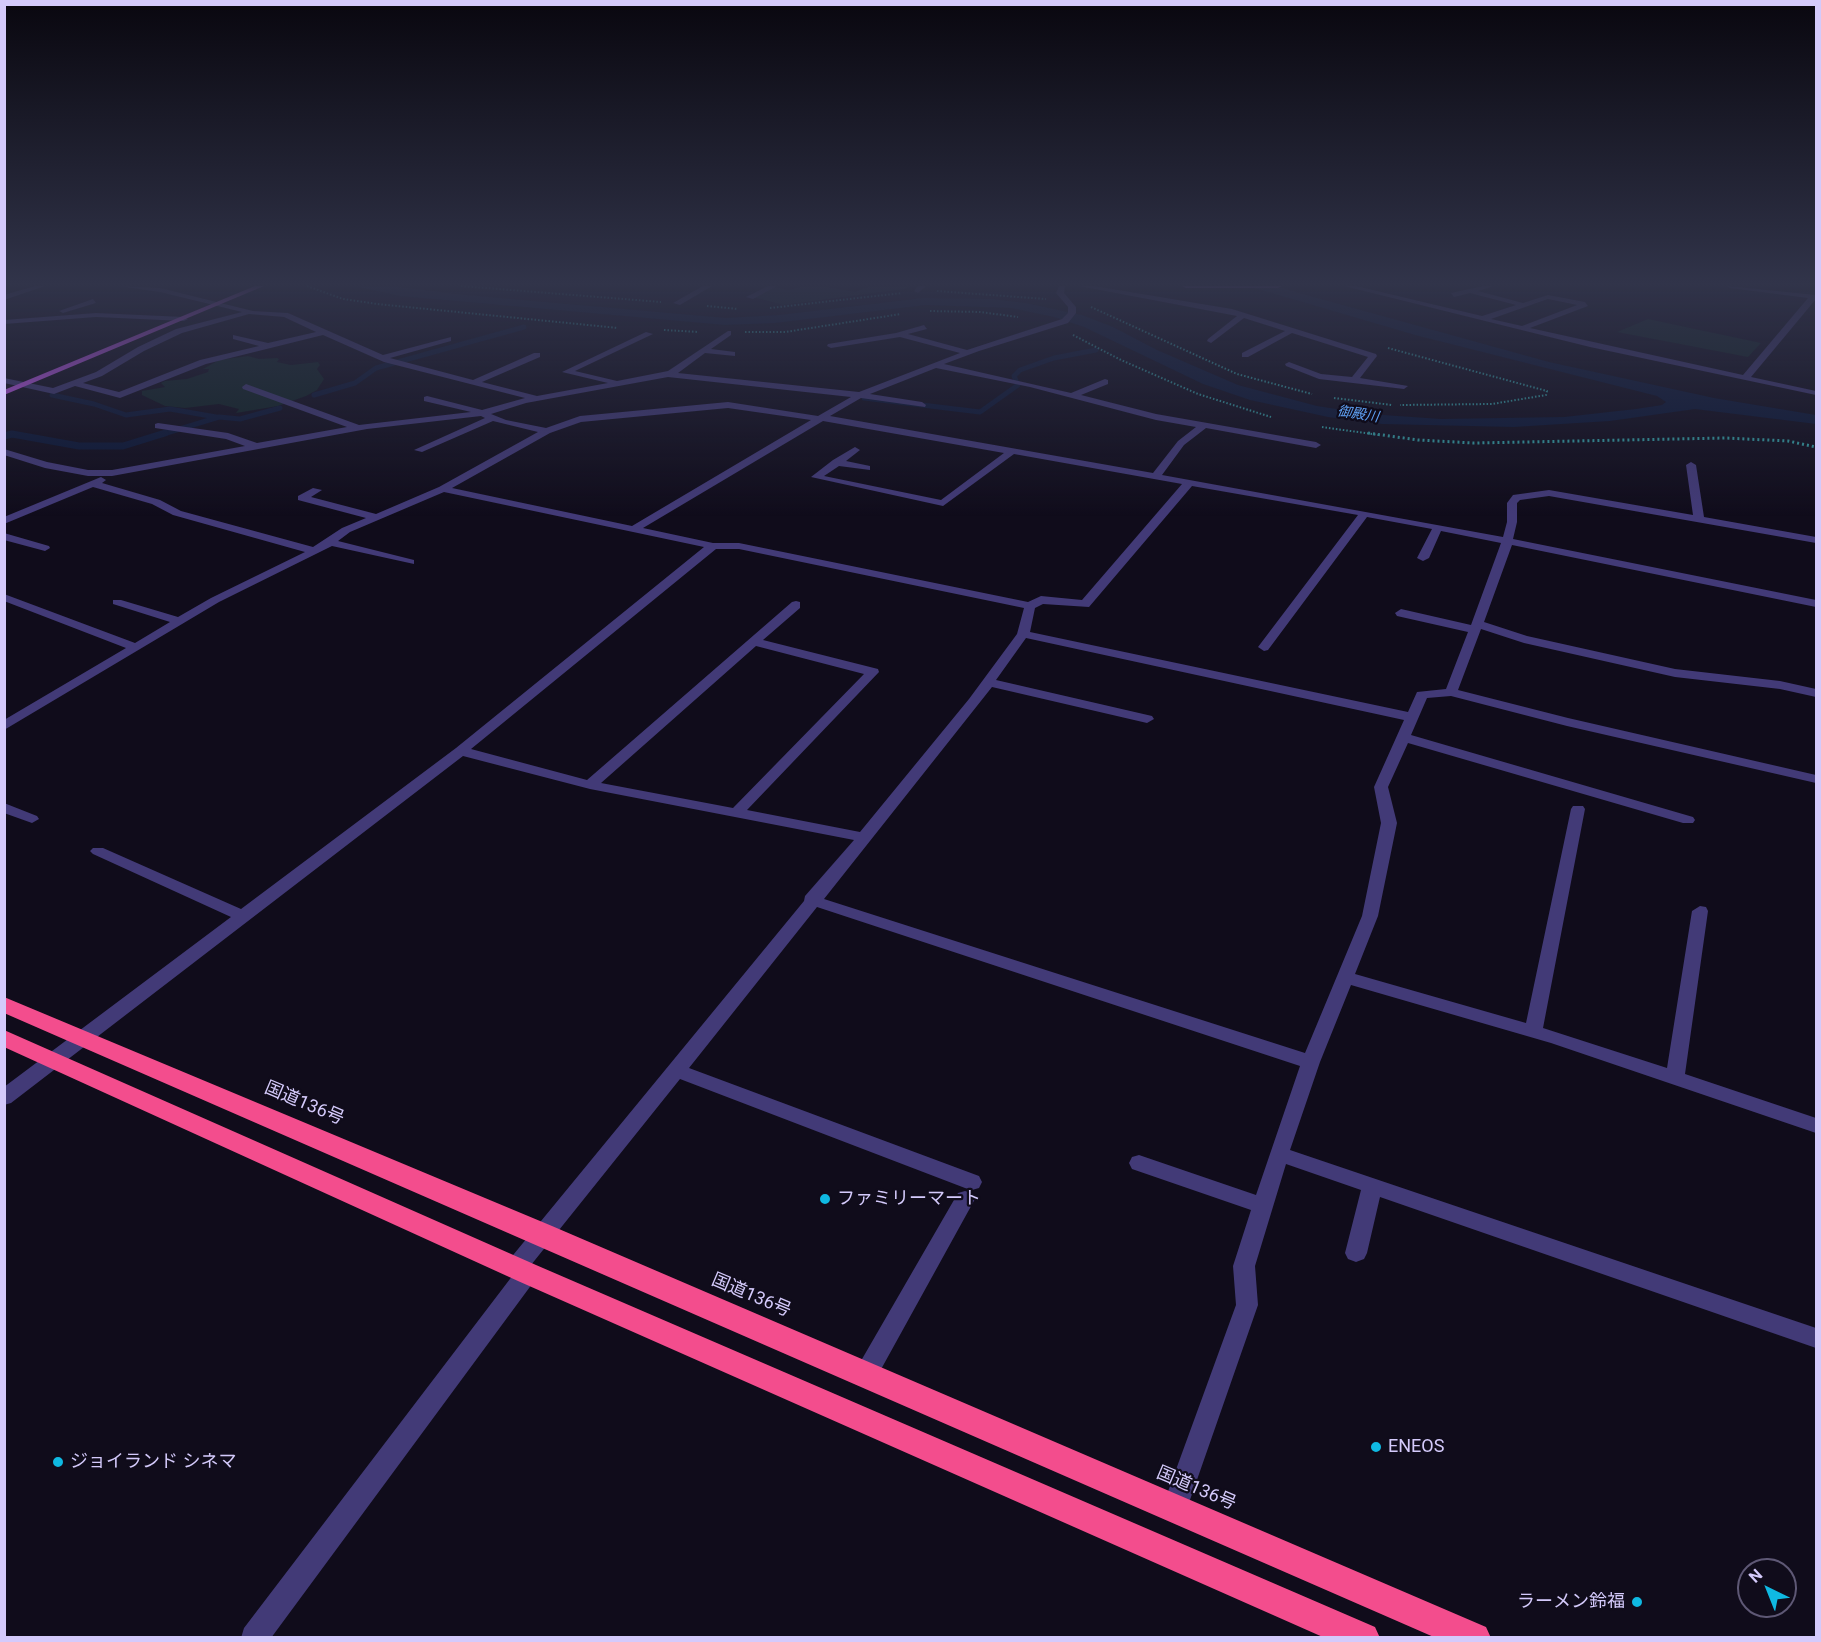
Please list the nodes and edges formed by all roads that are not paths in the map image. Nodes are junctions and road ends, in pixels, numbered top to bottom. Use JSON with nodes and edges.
{"nodes":[{"id":1,"x":79,"y":363,"type":"edge"},
{"id":2,"x":118,"y":363,"type":"edge"},
{"id":3,"x":205,"y":363,"type":"edge"},
{"id":4,"x":400,"y":363,"type":"edge"},
{"id":5,"x":519,"y":363,"type":"edge"},
{"id":6,"x":586,"y":363,"type":"edge"},
{"id":7,"x":686,"y":363,"type":"edge"},
{"id":8,"x":941,"y":363,"type":"edge"},
{"id":9,"x":1368,"y":363,"type":"edge"},
{"id":10,"x":1673,"y":363,"type":"edge"},
{"id":11,"x":1758,"y":363,"type":"edge"},
{"id":12,"x":1289,"y":364,"type":"dead end"},
{"id":13,"x":935,"y":365,"type":"junction"},
{"id":14,"x":669,"y":374,"type":"junction"},
{"id":15,"x":1744,"y":379,"type":"junction"},
{"id":16,"x":4,"y":380,"type":"edge"},
{"id":17,"x":1354,"y":381,"type":"junction"},
{"id":18,"x":475,"y":382,"type":"junction"},
{"id":19,"x":1106,"y":382,"type":"dead end"},
{"id":20,"x":618,"y":383,"type":"junction"},
{"id":21,"x":76,"y":384,"type":"junction"},
{"id":22,"x":25,"y":385,"type":"junction"},
{"id":23,"x":1404,"y":386,"type":"dead end"},
{"id":24,"x":246,"y":387,"type":"dead end"},
{"id":25,"x":4,"y":393,"type":"edge"},
{"id":26,"x":1816,"y":393,"type":"edge"},
{"id":27,"x":860,"y":395,"type":"junction"},
{"id":28,"x":1071,"y":396,"type":"junction"},
{"id":29,"x":427,"y":399,"type":"dead end"},
{"id":30,"x":536,"y":399,"type":"junction"},
{"id":31,"x":922,"y":405,"type":"dead end"},
{"id":32,"x":480,"y":414,"type":"junction"},
{"id":33,"x":493,"y":418,"type":"junction"},
{"id":34,"x":822,"y":419,"type":"junction"},
{"id":35,"x":158,"y":426,"type":"dead end"},
{"id":36,"x":1202,"y":427,"type":"junction"},
{"id":37,"x":357,"y":428,"type":"junction"},
{"id":38,"x":547,"y":431,"type":"junction"},
{"id":39,"x":1316,"y":445,"type":"dead end"},
{"id":40,"x":255,"y":446,"type":"junction"},
{"id":41,"x":418,"y":450,"type":"dead end"},
{"id":42,"x":855,"y":450,"type":"dead end"},
{"id":43,"x":4,"y":452,"type":"edge"},
{"id":44,"x":1011,"y":452,"type":"junction"},
{"id":45,"x":836,"y":462,"type":"junction"},
{"id":46,"x":1691,"y":465,"type":"dead end"},
{"id":47,"x":867,"y":468,"type":"dead end"},
{"id":48,"x":112,"y":473,"type":"junction"},
{"id":49,"x":1154,"y":478,"type":"junction"},
{"id":50,"x":93,"y":484,"type":"junction"},
{"id":51,"x":1188,"y":484,"type":"junction"},
{"id":52,"x":443,"y":489,"type":"junction"},
{"id":53,"x":317,"y":490,"type":"dead end"},
{"id":54,"x":1364,"y":514,"type":"junction"},
{"id":55,"x":376,"y":517,"type":"junction"},
{"id":56,"x":7,"y":518,"type":"edge"},
{"id":57,"x":1699,"y":519,"type":"junction"},
{"id":58,"x":1438,"y":527,"type":"junction"},
{"id":59,"x":634,"y":529,"type":"junction"},
{"id":60,"x":4,"y":536,"type":"edge"},
{"id":61,"x":1508,"y":540,"type":"junction"},
{"id":62,"x":1816,"y":540,"type":"edge"},
{"id":63,"x":329,"y":542,"type":"junction"},
{"id":64,"x":713,"y":546,"type":"junction"},
{"id":65,"x":45,"y":548,"type":"dead end"},
{"id":66,"x":314,"y":551,"type":"junction"},
{"id":67,"x":1423,"y":558,"type":"dead end"},
{"id":68,"x":410,"y":562,"type":"dead end"},
{"id":69,"x":4,"y":597,"type":"edge"},
{"id":70,"x":117,"y":602,"type":"dead end"},
{"id":71,"x":1816,"y":604,"type":"edge"},
{"id":72,"x":796,"y":605,"type":"dead end"},
{"id":73,"x":1030,"y":606,"type":"junction"},
{"id":74,"x":1401,"y":613,"type":"dead end"},
{"id":75,"x":179,"y":621,"type":"junction"},
{"id":76,"x":1477,"y":627,"type":"junction"},
{"id":77,"x":1023,"y":634,"type":"junction"},
{"id":78,"x":754,"y":642,"type":"junction"},
{"id":79,"x":135,"y":647,"type":"junction"},
{"id":80,"x":1264,"y":647,"type":"dead end"},
{"id":81,"x":988,"y":682,"type":"junction"},
{"id":82,"x":1450,"y":692,"type":"junction"},
{"id":83,"x":1816,"y":693,"type":"edge"},
{"id":84,"x":1410,"y":717,"type":"junction"},
{"id":85,"x":1147,"y":718,"type":"dead end"},
{"id":86,"x":4,"y":726,"type":"edge"},
{"id":87,"x":1402,"y":737,"type":"junction"},
{"id":88,"x":461,"y":751,"type":"junction"},
{"id":89,"x":1816,"y":779,"type":"edge"},
{"id":90,"x":591,"y":785,"type":"junction"},
{"id":91,"x":4,"y":807,"type":"edge"},
{"id":92,"x":1578,"y":809,"type":"dead end"},
{"id":93,"x":736,"y":813,"type":"junction"},
{"id":94,"x":32,"y":819,"type":"dead end"},
{"id":95,"x":1688,"y":820,"type":"dead end"},
{"id":96,"x":862,"y":837,"type":"junction"},
{"id":97,"x":98,"y":851,"type":"dead end"},
{"id":98,"x":811,"y":900,"type":"junction"},
{"id":99,"x":1700,"y":911,"type":"dead end"},
{"id":100,"x":244,"y":917,"type":"junction"},
{"id":101,"x":1344,"y":977,"type":"junction"},
{"id":102,"x":4,"y":1004,"type":"edge"},
{"id":103,"x":1533,"y":1031,"type":"junction"},
{"id":104,"x":4,"y":1038,"type":"edge"},
{"id":105,"x":83,"y":1038,"type":"junction"},
{"id":106,"x":55,"y":1061,"type":"junction"},
{"id":107,"x":1311,"y":1062,"type":"junction"},
{"id":108,"x":675,"y":1070,"type":"junction"},
{"id":109,"x":1675,"y":1078,"type":"junction"},
{"id":110,"x":4,"y":1098,"type":"edge"},
{"id":111,"x":1816,"y":1126,"type":"edge"},
{"id":112,"x":1279,"y":1154,"type":"junction"},
{"id":113,"x":1139,"y":1163,"type":"dead end"},
{"id":114,"x":1372,"y":1186,"type":"junction"},
{"id":115,"x":1263,"y":1206,"type":"junction"},
{"id":116,"x":543,"y":1234,"type":"junction"},
{"id":117,"x":1356,"y":1253,"type":"dead end"},
{"id":118,"x":522,"y":1270,"type":"junction"},
{"id":119,"x":1816,"y":1338,"type":"edge"},
{"id":120,"x":866,"y":1374,"type":"junction"},
{"id":121,"x":1175,"y":1508,"type":"junction"},
{"id":122,"x":254,"y":1638,"type":"edge"},
{"id":123,"x":1364,"y":1638,"type":"edge"},
{"id":124,"x":1475,"y":1638,"type":"edge"}],
"edges":[{"from":1,"to":22,"type":"main road"},
{"from":2,"to":21,"type":"street"},
{"from":3,"to":21,"type":"street"},
{"from":4,"to":18,"type":"street"},
{"from":5,"to":18,"type":"street"},
{"from":6,"to":20,"type":"street"},
{"from":7,"to":14,"type":"street"},
{"from":8,"to":13,"type":"street"},
{"from":9,"to":17,"type":"street"},
{"from":10,"to":15,"type":"street"},
{"from":11,"to":15,"type":"street"},
{"from":12,"to":17,"type":"street"},
{"from":13,"to":27,"type":"street"},
{"from":13,"to":28,"type":"street"},
{"from":14,"to":20,"type":"street"},
{"from":14,"to":27,"type":"street"},
{"from":15,"to":26,"type":"street"},
{"from":16,"to":22,"type":"street"},
{"from":17,"to":23,"type":"street"},
{"from":18,"to":30,"type":"street"},
{"from":19,"to":28,"type":"street"},
{"from":20,"to":30,"type":"street"},
{"from":21,"to":22,"type":"street"},
{"from":22,"to":25,"type":"main road"},
{"from":24,"to":37,"type":"street"},
{"from":27,"to":31,"type":"street"},
{"from":27,"to":34,"type":"street"},
{"from":28,"to":36,"type":"street"},
{"from":29,"to":32,"type":"street"},
{"from":30,"to":32,"type":"street"},
{"from":32,"to":33,"type":"street"},
{"from":32,"to":37,"type":"street"},
{"from":33,"to":38,"type":"street"},
{"from":33,"to":41,"type":"street"},
{"from":34,"to":38,"type":"street"},
{"from":34,"to":44,"type":"street"},
{"from":34,"to":59,"type":"street"},
{"from":35,"to":40,"type":"street"},
{"from":36,"to":39,"type":"street"},
{"from":36,"to":49,"type":"street"},
{"from":37,"to":40,"type":"street"},
{"from":38,"to":52,"type":"street"},
{"from":40,"to":48,"type":"street"},
{"from":42,"to":45,"type":"street"},
{"from":43,"to":48,"type":"street"},
{"from":44,"to":45,"type":"street"},
{"from":44,"to":49,"type":"street"},
{"from":45,"to":47,"type":"street"},
{"from":46,"to":57,"type":"street"},
{"from":48,"to":50,"type":"street"},
{"from":49,"to":51,"type":"street"},
{"from":50,"to":56,"type":"street"},
{"from":50,"to":66,"type":"street"},
{"from":51,"to":54,"type":"street"},
{"from":51,"to":73,"type":"street"},
{"from":52,"to":55,"type":"street"},
{"from":52,"to":59,"type":"street"},
{"from":53,"to":55,"type":"street"},
{"from":54,"to":58,"type":"street"},
{"from":54,"to":80,"type":"street"},
{"from":55,"to":63,"type":"street"},
{"from":57,"to":61,"type":"street"},
{"from":57,"to":62,"type":"street"},
{"from":58,"to":61,"type":"street"},
{"from":58,"to":67,"type":"street"},
{"from":59,"to":64,"type":"street"},
{"from":60,"to":65,"type":"street"},
{"from":61,"to":71,"type":"street"},
{"from":61,"to":76,"type":"street"},
{"from":63,"to":66,"type":"street"},
{"from":63,"to":68,"type":"street"},
{"from":64,"to":73,"type":"street"},
{"from":64,"to":88,"type":"street"},
{"from":66,"to":75,"type":"street"},
{"from":69,"to":79,"type":"street"},
{"from":70,"to":75,"type":"street"},
{"from":72,"to":78,"type":"street"},
{"from":73,"to":77,"type":"street"},
{"from":74,"to":76,"type":"street"},
{"from":75,"to":79,"type":"street"},
{"from":76,"to":82,"type":"street"},
{"from":76,"to":83,"type":"street"},
{"from":77,"to":81,"type":"street"},
{"from":77,"to":84,"type":"street"},
{"from":78,"to":90,"type":"street"},
{"from":78,"to":93,"type":"street"},
{"from":79,"to":86,"type":"street"},
{"from":81,"to":85,"type":"street"},
{"from":81,"to":96,"type":"street"},
{"from":82,"to":84,"type":"street"},
{"from":82,"to":89,"type":"street"},
{"from":84,"to":87,"type":"street"},
{"from":87,"to":95,"type":"street"},
{"from":87,"to":101,"type":"street"},
{"from":88,"to":90,"type":"street"},
{"from":88,"to":100,"type":"street"},
{"from":90,"to":93,"type":"street"},
{"from":91,"to":94,"type":"street"},
{"from":92,"to":103,"type":"street"},
{"from":93,"to":96,"type":"street"},
{"from":96,"to":98,"type":"street"},
{"from":97,"to":100,"type":"street"},
{"from":98,"to":107,"type":"street"},
{"from":98,"to":108,"type":"street"},
{"from":99,"to":109,"type":"street"},
{"from":100,"to":105,"type":"street"},
{"from":101,"to":103,"type":"street"},
{"from":101,"to":107,"type":"street"},
{"from":102,"to":105,"type":"highway","name":"国道136号"},
{"from":103,"to":109,"type":"street"},
{"from":104,"to":106,"type":"highway"},
{"from":105,"to":106,"type":"street"},
{"from":105,"to":116,"type":"highway","name":"国道136号"},
{"from":106,"to":110,"type":"street"},
{"from":106,"to":118,"type":"highway"},
{"from":107,"to":112,"type":"street"},
{"from":108,"to":116,"type":"street"},
{"from":108,"to":120,"type":"street"},
{"from":109,"to":111,"type":"street"},
{"from":112,"to":114,"type":"street"},
{"from":112,"to":115,"type":"street"},
{"from":113,"to":115,"type":"street"},
{"from":114,"to":117,"type":"street"},
{"from":114,"to":119,"type":"street"},
{"from":115,"to":121,"type":"street"},
{"from":116,"to":118,"type":"street"},
{"from":116,"to":120,"type":"highway","name":"国道136号"},
{"from":118,"to":122,"type":"street"},
{"from":118,"to":123,"type":"highway"},
{"from":120,"to":121,"type":"highway","name":"国道136号"},
{"from":121,"to":124,"type":"highway","name":"国道136号"}]}
